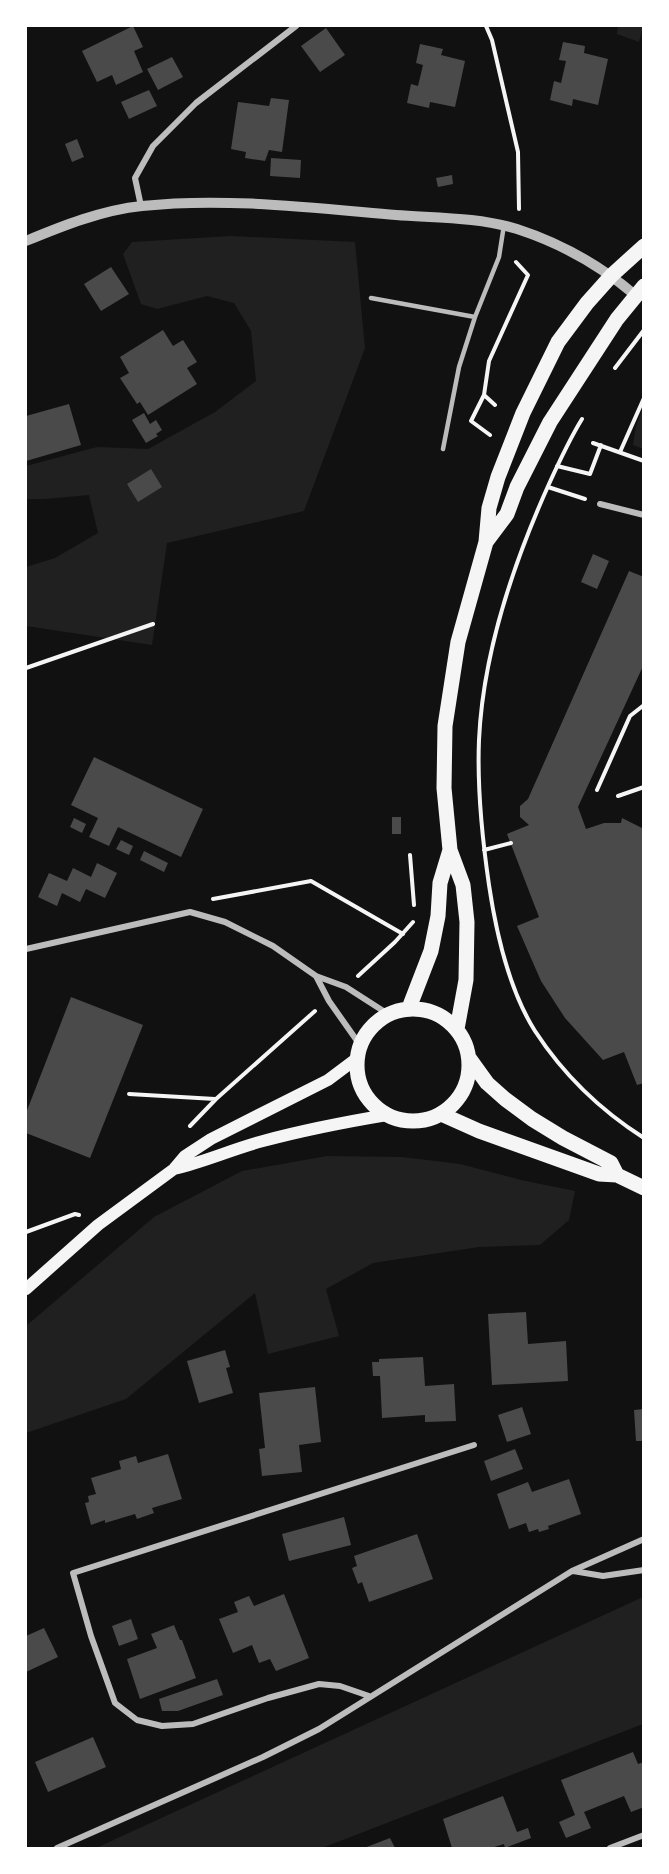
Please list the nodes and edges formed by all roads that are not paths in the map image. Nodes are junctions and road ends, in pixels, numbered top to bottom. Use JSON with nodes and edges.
{"nodes":[{"id":1,"x":296,"y":26,"type":"edge"},
{"id":2,"x":141,"y":206,"type":"junction"},
{"id":3,"x":504,"y":225,"type":"junction"},
{"id":4,"x":26,"y":241,"type":"edge"},
{"id":5,"x":644,"y":246,"type":"edge"},
{"id":6,"x":612,"y":275,"type":"junction"},
{"id":7,"x":639,"y":290,"type":"edge"},
{"id":8,"x":371,"y":298,"type":"dead end"},
{"id":9,"x":475,"y":317,"type":"junction"},
{"id":10,"x":443,"y":449,"type":"dead end"},
{"id":11,"x":600,"y":504,"type":"road end"},
{"id":12,"x":644,"y":515,"type":"edge"},
{"id":13,"x":486,"y":542,"type":"junction"},
{"id":14,"x":450,"y":850,"type":"junction"},
{"id":15,"x":26,"y":949,"type":"edge"},
{"id":16,"x":316,"y":976,"type":"junction"},
{"id":17,"x":409,"y":1008,"type":"junction"},
{"id":18,"x":388,"y":1014,"type":"junction"},
{"id":19,"x":457,"y":1029,"type":"junction"},
{"id":20,"x":358,"y":1052,"type":"junction"},
{"id":21,"x":469,"y":1058,"type":"junction"},
{"id":22,"x":441,"y":1114,"type":"junction"},
{"id":23,"x":387,"y":1115,"type":"junction"},
{"id":24,"x":174,"y":1169,"type":"junction"},
{"id":25,"x":617,"y":1175,"type":"junction"},
{"id":26,"x":644,"y":1188,"type":"edge"},
{"id":27,"x":26,"y":1289,"type":"edge"},
{"id":28,"x":474,"y":1445,"type":"dead end"},
{"id":29,"x":644,"y":1539,"type":"edge"},
{"id":30,"x":572,"y":1570,"type":"junction"},
{"id":31,"x":644,"y":1570,"type":"edge"},
{"id":32,"x":369,"y":1696,"type":"junction"},
{"id":33,"x":644,"y":1835,"type":"edge"},
{"id":34,"x":57,"y":1848,"type":"edge"},
{"id":35,"x":610,"y":1848,"type":"edge"}],
"edges":[{"from":1,"to":2,"type":"street"},
{"from":2,"to":3,"type":"street"},
{"from":2,"to":4,"type":"street"},
{"from":3,"to":6,"type":"street"},
{"from":3,"to":9,"type":"lane"},
{"from":5,"to":6,"type":"main road"},
{"from":6,"to":7,"type":"street"},
{"from":6,"to":13,"type":"main road"},
{"from":7,"to":13,"type":"main road"},
{"from":8,"to":9,"type":"lane"},
{"from":9,"to":10,"type":"lane"},
{"from":11,"to":12,"type":"street"},
{"from":13,"to":14,"type":"main road"},
{"from":14,"to":17,"type":"main road"},
{"from":14,"to":19,"type":"main road"},
{"from":15,"to":16,"type":"street"},
{"from":16,"to":18,"type":"street"},
{"from":16,"to":20,"type":"street"},
{"from":17,"to":18,"type":"main road"},
{"from":17,"to":19,"type":"main road"},
{"from":18,"to":20,"type":"main road"},
{"from":19,"to":21,"type":"main road"},
{"from":20,"to":23,"type":"main road"},
{"from":20,"to":24,"type":"main road"},
{"from":21,"to":22,"type":"main road"},
{"from":21,"to":25,"type":"main road"},
{"from":22,"to":23,"type":"main road"},
{"from":22,"to":25,"type":"main road"},
{"from":23,"to":24,"type":"main road"},
{"from":24,"to":27,"type":"main road"},
{"from":25,"to":26,"type":"main road"},
{"from":28,"to":32,"type":"street"},
{"from":29,"to":30,"type":"street"},
{"from":30,"to":31,"type":"street"},
{"from":30,"to":32,"type":"street"},
{"from":32,"to":34,"type":"street"},
{"from":33,"to":35,"type":"street"}]}
